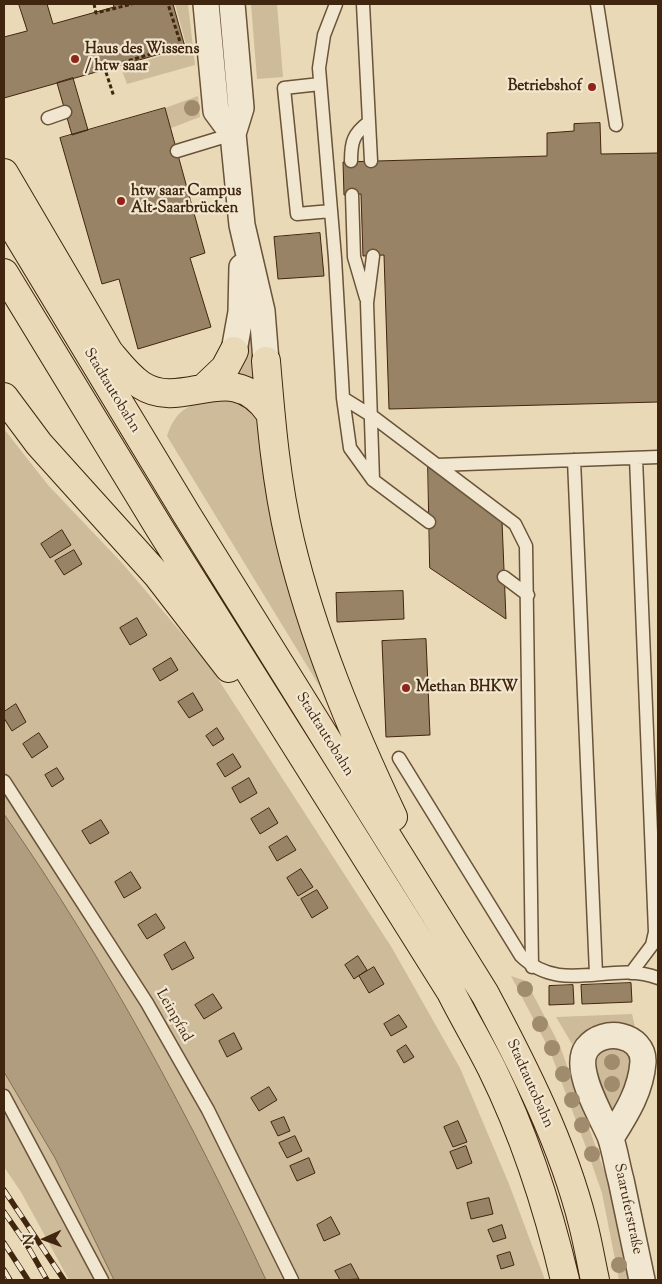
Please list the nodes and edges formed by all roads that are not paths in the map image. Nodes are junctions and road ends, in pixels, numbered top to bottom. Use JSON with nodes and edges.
{"nodes":[{"id":1,"x":206,"y":4,"type":"edge"},
{"id":2,"x":232,"y":4,"type":"edge"},
{"id":3,"x":336,"y":4,"type":"edge"},
{"id":4,"x":364,"y":4,"type":"edge"},
{"id":5,"x":597,"y":4,"type":"edge"},
{"id":6,"x":320,"y":84,"type":"junction"},
{"id":7,"x":65,"y":112,"type":"dead end"},
{"id":8,"x":48,"y":118,"type":"dead end"},
{"id":9,"x":369,"y":122,"type":"junction"},
{"id":10,"x":616,"y":125,"type":"dead end"},
{"id":11,"x":233,"y":134,"type":"junction"},
{"id":12,"x":177,"y":150,"type":"dead end"},
{"id":13,"x":351,"y":161,"type":"dead end"},
{"id":14,"x":371,"y":161,"type":"dead end"},
{"id":15,"x":4,"y":173,"type":"edge"},
{"id":16,"x":352,"y":195,"type":"dead end"},
{"id":17,"x":331,"y":211,"type":"junction"},
{"id":18,"x":4,"y":212,"type":"edge"},
{"id":19,"x":242,"y":225,"type":"junction"},
{"id":20,"x":373,"y":256,"type":"dead end"},
{"id":21,"x":4,"y":273,"type":"edge"},
{"id":22,"x":367,"y":303,"type":"junction"},
{"id":23,"x":234,"y":351,"type":"joint"},
{"id":24,"x":266,"y":361,"type":"joint"},
{"id":25,"x":205,"y":387,"type":"junction"},
{"id":26,"x":4,"y":397,"type":"edge"},
{"id":27,"x":343,"y":398,"type":"junction"},
{"id":28,"x":270,"y":413,"type":"junction"},
{"id":29,"x":372,"y":416,"type":"junction"},
{"id":30,"x":658,"y":457,"type":"edge"},
{"id":31,"x":636,"y":458,"type":"junction"},
{"id":32,"x":574,"y":460,"type":"junction"},
{"id":33,"x":437,"y":466,"type":"junction"},
{"id":34,"x":373,"y":480,"type":"junction"},
{"id":35,"x":429,"y":522,"type":"dead end"},
{"id":36,"x":504,"y":577,"type":"dead end"},
{"id":37,"x":528,"y":595,"type":"junction"},
{"id":38,"x":399,"y":758,"type":"dead end"},
{"id":39,"x":317,"y":779,"type":"junction"},
{"id":40,"x":4,"y":781,"type":"edge"},
{"id":41,"x":451,"y":938,"type":"junction"},
{"id":42,"x":532,"y":966,"type":"junction"},
{"id":43,"x":631,"y":973,"type":"junction"},
{"id":44,"x":596,"y":974,"type":"junction"},
{"id":45,"x":658,"y":978,"type":"edge"},
{"id":46,"x":4,"y":1096,"type":"edge"},
{"id":47,"x":611,"y":1138,"type":"dead end"},
{"id":48,"x":102,"y":1280,"type":"edge"},
{"id":49,"x":292,"y":1280,"type":"edge"},
{"id":50,"x":566,"y":1280,"type":"edge"},
{"id":51,"x":595,"y":1280,"type":"edge"},
{"id":52,"x":642,"y":1280,"type":"edge"}],
"edges":[{"from":1,"to":11,"type":"street"},
{"from":2,"to":11,"type":"street"},
{"from":3,"to":6,"type":"lane"},
{"from":4,"to":9,"type":"lane"},
{"from":5,"to":10,"type":"lane"},
{"from":6,"to":17,"type":"lane"},
{"from":6,"to":17,"type":"lane"},
{"from":7,"to":8,"type":"lane"},
{"from":9,"to":13,"type":"lane"},
{"from":9,"to":14,"type":"lane"},
{"from":11,"to":12,"type":"lane"},
{"from":11,"to":19,"type":"street"},
{"from":15,"to":25,"type":"highway"},
{"from":16,"to":22,"type":"lane"},
{"from":17,"to":27,"type":"lane"},
{"from":18,"to":41,"type":"highway","name":"Stadtautobahn"},
{"from":19,"to":23,"type":"street"},
{"from":19,"to":24,"type":"street"},
{"from":20,"to":22,"type":"lane"},
{"from":21,"to":39,"type":"highway","name":"Stadtautobahn"},
{"from":22,"to":29,"type":"lane"},
{"from":23,"to":25,"type":"highway"},
{"from":24,"to":28,"type":"highway"},
{"from":25,"to":28,"type":"highway"},
{"from":26,"to":39,"type":"highway"},
{"from":27,"to":29,"type":"lane"},
{"from":27,"to":34,"type":"lane"},
{"from":28,"to":41,"type":"highway"},
{"from":29,"to":33,"type":"lane"},
{"from":29,"to":34,"type":"lane"},
{"from":30,"to":31,"type":"lane"},
{"from":31,"to":32,"type":"lane"},
{"from":31,"to":43,"type":"lane"},
{"from":32,"to":33,"type":"lane"},
{"from":32,"to":44,"type":"lane"},
{"from":33,"to":37,"type":"lane"},
{"from":34,"to":35,"type":"lane"},
{"from":36,"to":37,"type":"lane"},
{"from":37,"to":42,"type":"lane"},
{"from":38,"to":42,"type":"lane"},
{"from":39,"to":50,"type":"highway","name":"Stadtautobahn"},
{"from":40,"to":49,"type":"lane","name":"Leinpfad"},
{"from":41,"to":51,"type":"highway","name":"Stadtautobahn"},
{"from":42,"to":44,"type":"lane"},
{"from":43,"to":44,"type":"lane"},
{"from":43,"to":45,"type":"lane"},
{"from":46,"to":48,"type":"lane"},
{"from":47,"to":52,"type":"street","name":"Saaruferstraße"}]}
